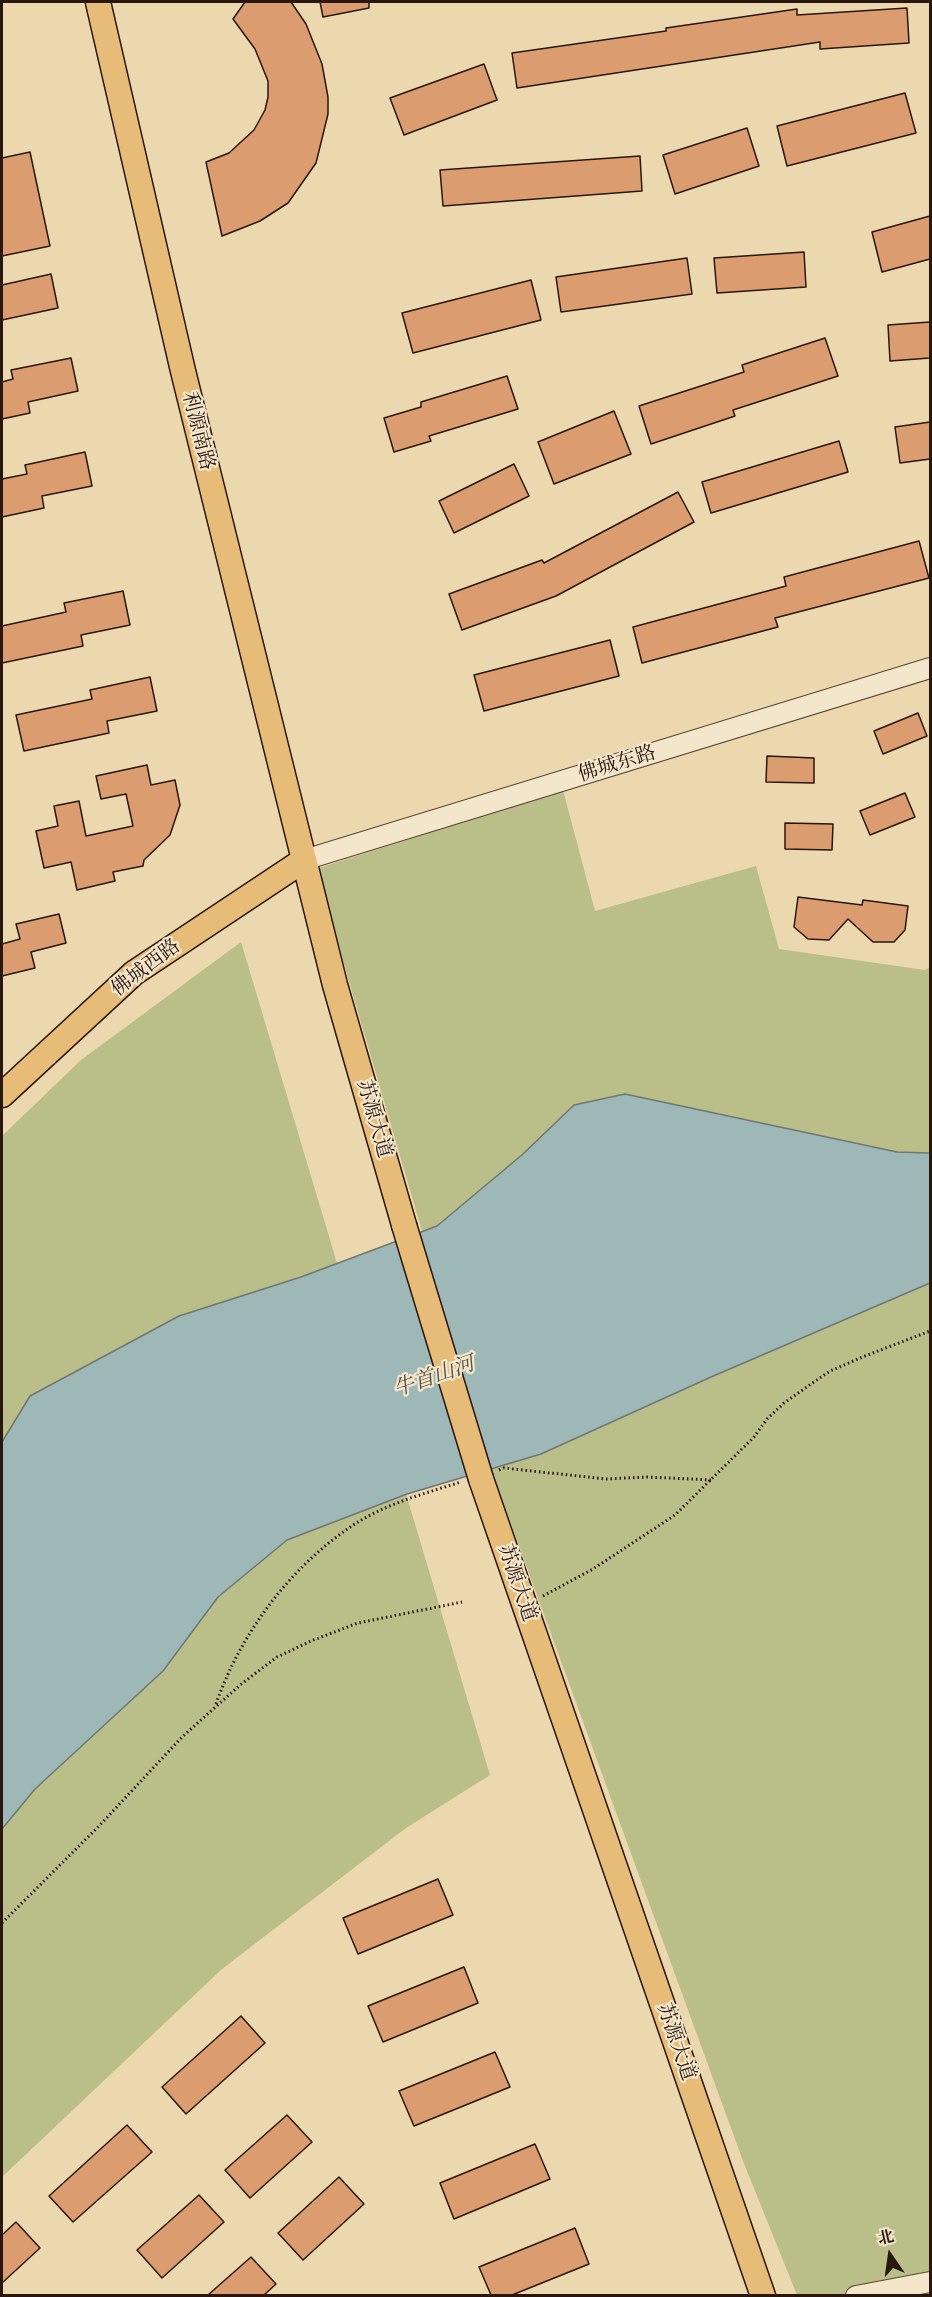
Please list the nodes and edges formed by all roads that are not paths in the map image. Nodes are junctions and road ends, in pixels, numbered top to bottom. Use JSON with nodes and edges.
{"nodes":[{"id":1,"x":98,"y":2,"type":"edge"},
{"id":2,"x":930,"y":668,"type":"edge"},
{"id":3,"x":304,"y":860,"type":"junction"},
{"id":4,"x":2,"y":1095,"type":"edge"},
{"id":5,"x":930,"y":2282,"type":"edge"},
{"id":6,"x":764,"y":2295,"type":"edge"},
{"id":7,"x":856,"y":2295,"type":"edge"}],
"edges":[{"from":1,"to":3,"type":"main road","name":"利源南路"},
{"from":2,"to":3,"type":"street","name":"佛城东路"},
{"from":3,"to":4,"type":"main road","name":"佛城西路"},
{"from":3,"to":6,"type":"main road","name":"苏源大道","bridge":true},
{"from":5,"to":7,"type":"street"}]}
